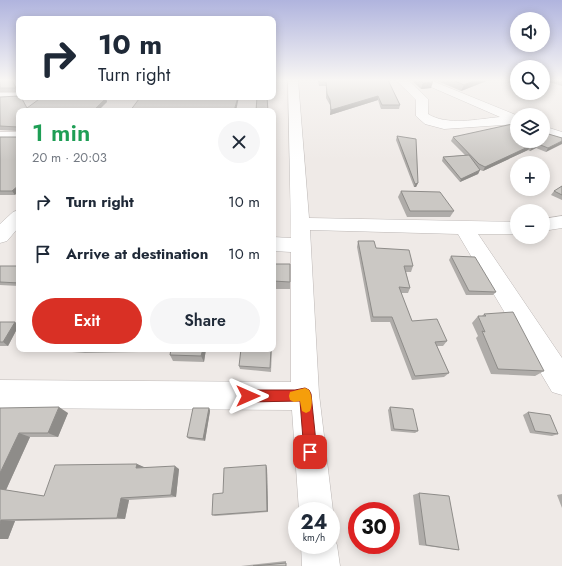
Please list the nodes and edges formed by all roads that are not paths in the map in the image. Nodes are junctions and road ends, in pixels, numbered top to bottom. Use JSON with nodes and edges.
{"nodes":[{"id":1,"x":294,"y":106,"type":"edge"},
{"id":2,"x":422,"y":106,"type":"edge"},
{"id":3,"x":484,"y":106,"type":"edge"},
{"id":4,"x":550,"y":133,"type":"edge"},
{"id":5,"x":0,"y":136,"type":"edge"},
{"id":6,"x":16,"y":136,"type":"edge"},
{"id":7,"x":562,"y":137,"type":"edge"},
{"id":8,"x":16,"y":219,"type":"edge"},
{"id":9,"x":562,"y":222,"type":"edge"},
{"id":10,"x":550,"y":224,"type":"edge"},
{"id":11,"x":464,"y":228,"type":"junction"},
{"id":12,"x":510,"y":228,"type":"edge"},
{"id":13,"x":300,"y":235,"type":"junction"},
{"id":14,"x":0,"y":237,"type":"edge"},
{"id":15,"x":16,"y":238,"type":"edge"},
{"id":16,"x":276,"y":243,"type":"edge"},
{"id":17,"x":562,"y":382,"type":"edge"},
{"id":18,"x":0,"y":394,"type":"edge"},
{"id":19,"x":305,"y":394,"type":"junction"},
{"id":20,"x":315,"y":502,"type":"edge"},
{"id":21,"x":320,"y":554,"type":"edge"},
{"id":22,"x":321,"y":566,"type":"edge"}],
"edges":[{"from":1,"to":13,"type":"street"},
{"from":2,"to":3,"type":"street"},
{"from":4,"to":7,"type":"street"},
{"from":5,"to":6,"type":"street"},
{"from":8,"to":14,"type":"street"},
{"from":9,"to":10,"type":"street"},
{"from":11,"to":12,"type":"street"},
{"from":11,"to":13,"type":"street"},
{"from":11,"to":17,"type":"street"},
{"from":13,"to":16,"type":"street"},
{"from":13,"to":19,"type":"street"},
{"from":14,"to":15,"type":"street"},
{"from":18,"to":19,"type":"street"},
{"from":19,"to":20,"type":"street"},
{"from":21,"to":22,"type":"street"}]}
